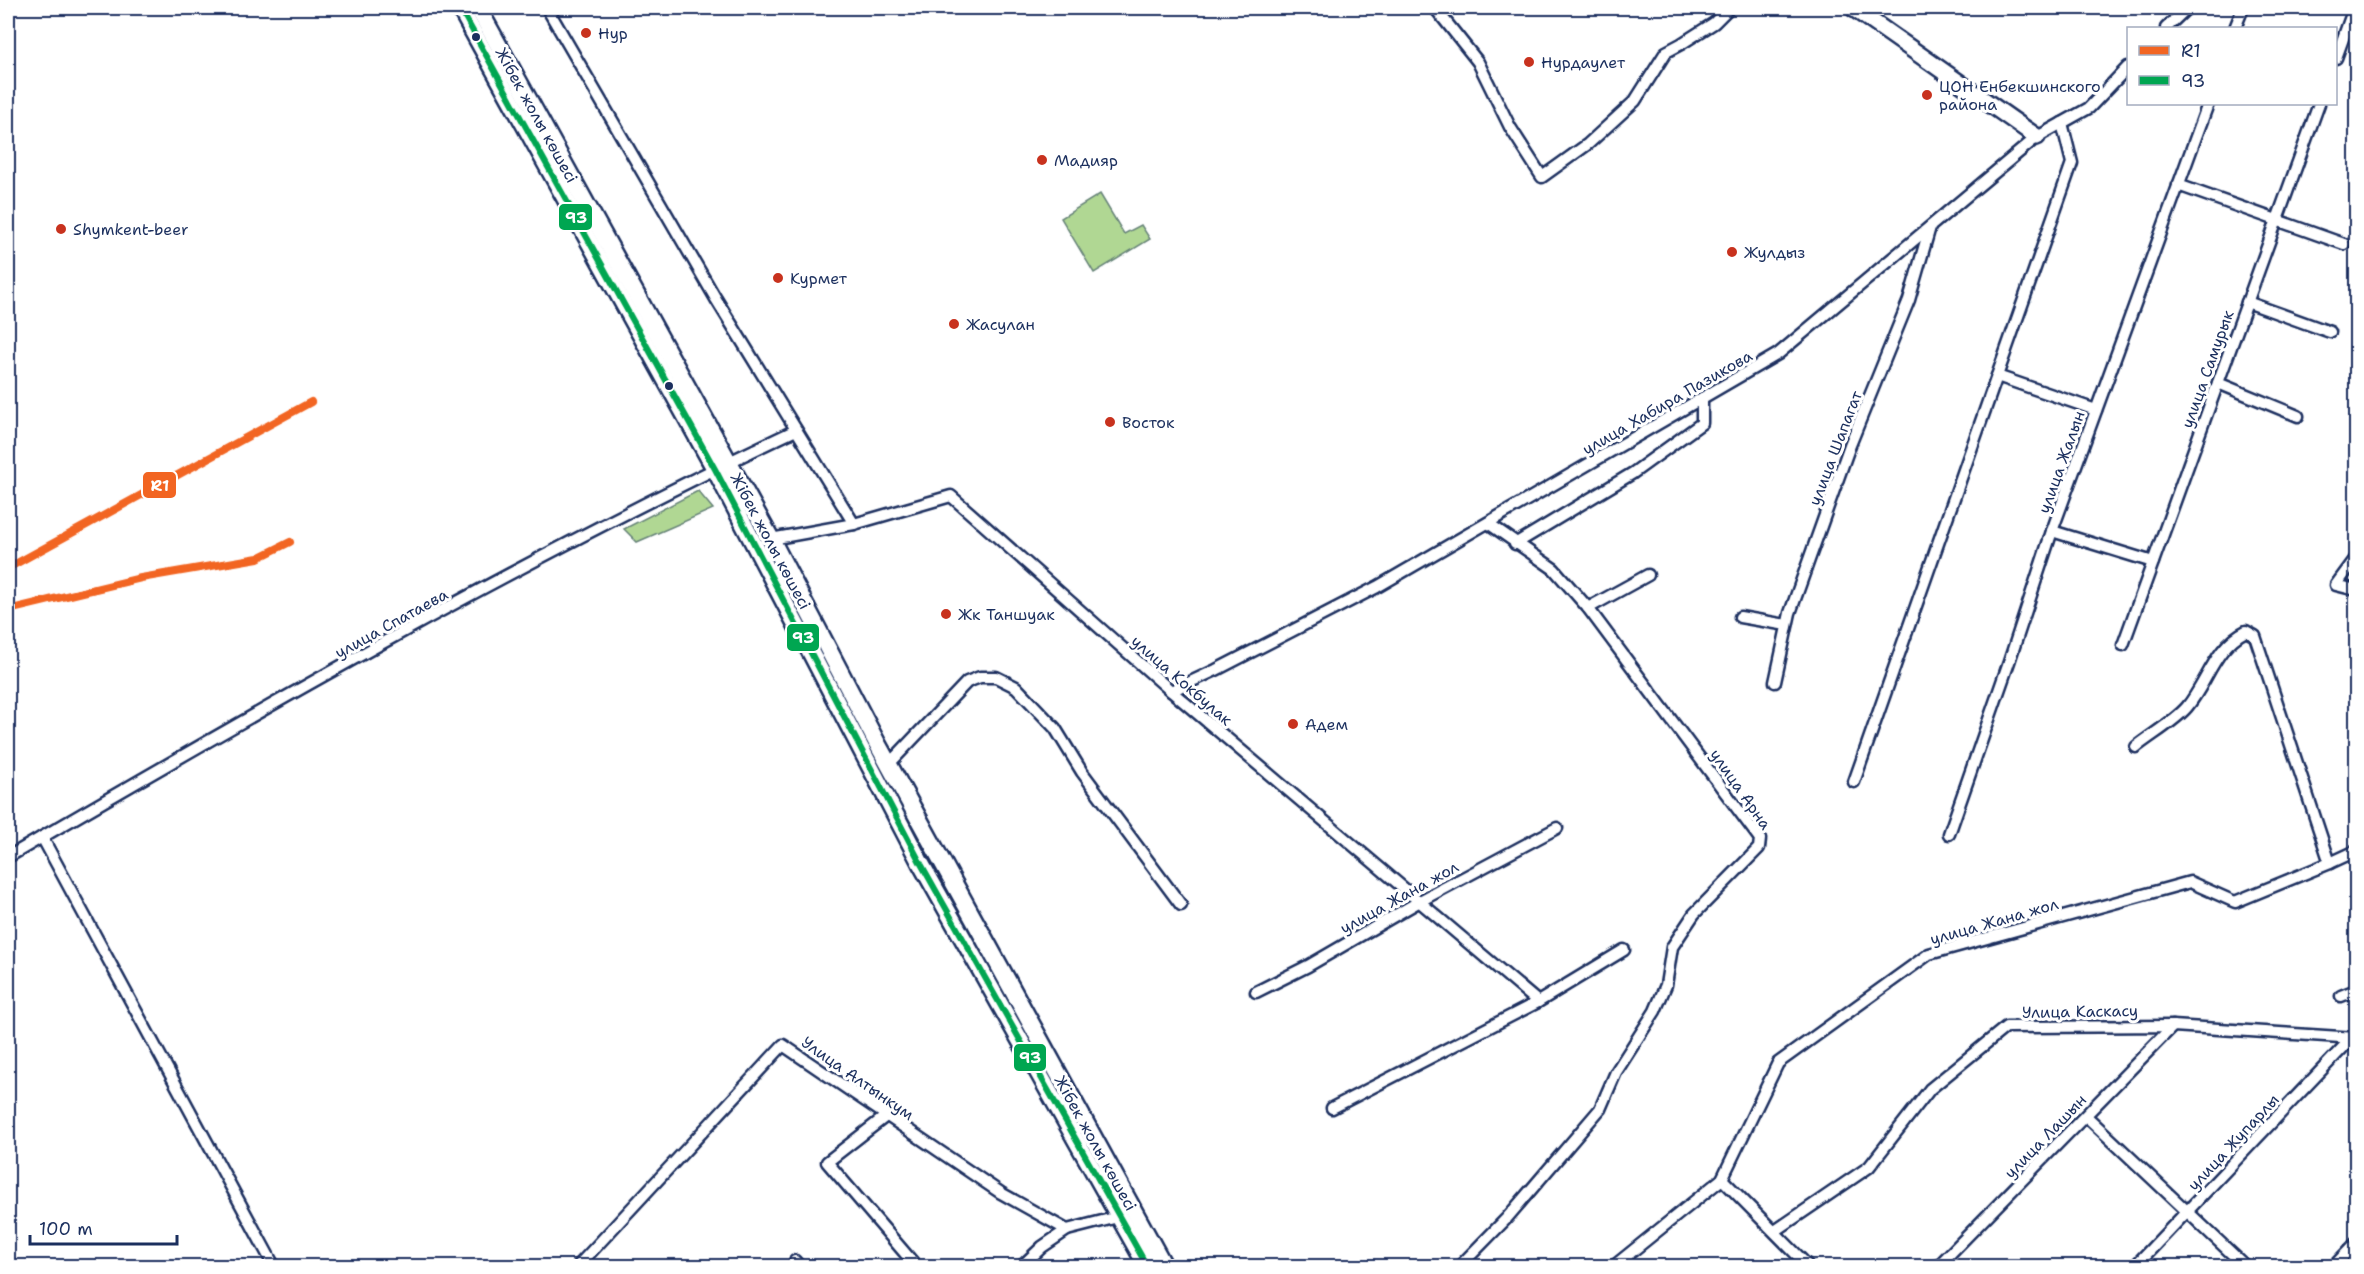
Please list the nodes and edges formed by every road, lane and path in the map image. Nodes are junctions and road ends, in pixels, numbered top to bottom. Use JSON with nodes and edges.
{"nodes":[{"id":1,"x":460,"y":8,"type":"edge"},
{"id":2,"x":478,"y":8,"type":"edge"},
{"id":3,"x":547,"y":8,"type":"edge"},
{"id":4,"x":1435,"y":8,"type":"edge"},
{"id":5,"x":1729,"y":8,"type":"edge"},
{"id":6,"x":1853,"y":8,"type":"edge"},
{"id":7,"x":2187,"y":8,"type":"edge"},
{"id":8,"x":2243,"y":8,"type":"edge"},
{"id":9,"x":2354,"y":8,"type":"edge"},
{"id":10,"x":2167,"y":27,"type":"edge"},
{"id":11,"x":2235,"y":27,"type":"edge"},
{"id":12,"x":2337,"y":55,"type":"edge"},
{"id":13,"x":2127,"y":68,"type":"edge"},
{"id":14,"x":2208,"y":105,"type":"edge"},
{"id":15,"x":2319,"y":105,"type":"edge"},
{"id":16,"x":2062,"y":123,"type":"junction"},
{"id":17,"x":2037,"y":137,"type":"junction"},
{"id":18,"x":2178,"y":185,"type":"junction"},
{"id":19,"x":2277,"y":220,"type":"junction"},
{"id":20,"x":1930,"y":227,"type":"junction"},
{"id":21,"x":2344,"y":244,"type":"dead end"},
{"id":22,"x":2247,"y":302,"type":"junction"},
{"id":23,"x":2330,"y":332,"type":"dead end"},
{"id":24,"x":1997,"y":376,"type":"junction"},
{"id":25,"x":2218,"y":383,"type":"junction"},
{"id":26,"x":1702,"y":398,"type":"junction"},
{"id":27,"x":2096,"y":410,"type":"junction"},
{"id":28,"x":2298,"y":416,"type":"dead end"},
{"id":29,"x":796,"y":430,"type":"junction"},
{"id":30,"x":721,"y":466,"type":"junction"},
{"id":31,"x":1488,"y":523,"type":"junction"},
{"id":32,"x":854,"y":524,"type":"junction"},
{"id":33,"x":2052,"y":531,"type":"junction"},
{"id":34,"x":771,"y":539,"type":"junction"},
{"id":35,"x":1515,"y":544,"type":"junction"},
{"id":36,"x":2356,"y":558,"type":"edge"},
{"id":37,"x":2153,"y":562,"type":"junction"},
{"id":38,"x":1648,"y":575,"type":"dead end"},
{"id":39,"x":2356,"y":590,"type":"edge"},
{"id":40,"x":1588,"y":608,"type":"junction"},
{"id":41,"x":1740,"y":617,"type":"dead end"},
{"id":42,"x":1787,"y":625,"type":"junction"},
{"id":43,"x":2123,"y":645,"type":"dead end"},
{"id":44,"x":1775,"y":682,"type":"dead end"},
{"id":45,"x":1171,"y":691,"type":"junction"},
{"id":46,"x":2136,"y":747,"type":"dead end"},
{"id":47,"x":889,"y":764,"type":"junction"},
{"id":48,"x":1854,"y":782,"type":"dead end"},
{"id":49,"x":1557,"y":828,"type":"dead end"},
{"id":50,"x":1949,"y":834,"type":"dead end"},
{"id":51,"x":42,"y":837,"type":"junction"},
{"id":52,"x":2356,"y":850,"type":"edge"},
{"id":53,"x":8,"y":857,"type":"edge"},
{"id":54,"x":2330,"y":864,"type":"junction"},
{"id":55,"x":1420,"y":901,"type":"junction"},
{"id":56,"x":1181,"y":905,"type":"dead end"},
{"id":57,"x":1624,"y":950,"type":"dead end"},
{"id":58,"x":2356,"y":990,"type":"edge"},
{"id":59,"x":1256,"y":992,"type":"dead end"},
{"id":60,"x":2341,"y":996,"type":"dead end"},
{"id":61,"x":1538,"y":1002,"type":"junction"},
{"id":62,"x":2173,"y":1026,"type":"junction"},
{"id":63,"x":2354,"y":1038,"type":"edge"},
{"id":64,"x":1332,"y":1108,"type":"dead end"},
{"id":65,"x":886,"y":1116,"type":"junction"},
{"id":66,"x":2086,"y":1116,"type":"junction"},
{"id":67,"x":1722,"y":1179,"type":"junction"},
{"id":68,"x":2187,"y":1213,"type":"junction"},
{"id":69,"x":1118,"y":1217,"type":"junction"},
{"id":70,"x":1067,"y":1230,"type":"junction"},
{"id":71,"x":1775,"y":1231,"type":"junction"},
{"id":72,"x":2356,"y":1243,"type":"edge"},
{"id":73,"x":274,"y":1266,"type":"edge"},
{"id":74,"x":578,"y":1266,"type":"edge"},
{"id":75,"x":916,"y":1266,"type":"edge"},
{"id":76,"x":1022,"y":1266,"type":"edge"},
{"id":77,"x":1147,"y":1266,"type":"edge"},
{"id":78,"x":1164,"y":1266,"type":"edge"},
{"id":79,"x":1460,"y":1266,"type":"edge"},
{"id":80,"x":1614,"y":1266,"type":"edge"},
{"id":81,"x":1808,"y":1266,"type":"edge"},
{"id":82,"x":1938,"y":1266,"type":"edge"},
{"id":83,"x":2135,"y":1266,"type":"edge"},
{"id":84,"x":2245,"y":1266,"type":"edge"},
{"id":85,"x":2334,"y":1266,"type":"edge"}],
"edges":[{"from":1,"to":30,"type":"main road","name":"Жібек жолы көшесі"},
{"from":2,"to":30,"type":"main road","name":"Жібек жолы көшесі"},
{"from":3,"to":29,"type":"street"},
{"from":4,"to":5,"type":"street"},
{"from":6,"to":17,"type":"street"},
{"from":7,"to":10,"type":"street"},
{"from":8,"to":11,"type":"street"},
{"from":9,"to":12,"type":"street"},
{"from":13,"to":16,"type":"street","name":"улица Хабира Пазикова"},
{"from":14,"to":18,"type":"street","name":"улица Жалын"},
{"from":15,"to":19,"type":"street","name":"улица Самурык"},
{"from":16,"to":17,"type":"street","name":"улица Хабира Пазикова"},
{"from":16,"to":24,"type":"street"},
{"from":17,"to":20,"type":"street","name":"улица Хабира Пазикова"},
{"from":18,"to":19,"type":"street"},
{"from":18,"to":27,"type":"street","name":"улица Жалын"},
{"from":19,"to":21,"type":"street"},
{"from":19,"to":22,"type":"street","name":"улица Самурык"},
{"from":20,"to":26,"type":"street","name":"улица Хабира Пазикова"},
{"from":20,"to":42,"type":"street","name":"улица Шапагат"},
{"from":22,"to":23,"type":"street"},
{"from":22,"to":25,"type":"street","name":"улица Самурык"},
{"from":24,"to":27,"type":"street"},
{"from":24,"to":48,"type":"street"},
{"from":25,"to":28,"type":"street"},
{"from":25,"to":37,"type":"street","name":"улица Самурык"},
{"from":26,"to":31,"type":"street","name":"улица Хабира Пазикова"},
{"from":26,"to":35,"type":"street"},
{"from":27,"to":33,"type":"street","name":"улица Жалын"},
{"from":29,"to":30,"type":"street","name":"улица Спатаева"},
{"from":29,"to":32,"type":"street"},
{"from":30,"to":34,"type":"main road","name":"Жібек жолы көшесі"},
{"from":30,"to":51,"type":"street","name":"улица Спатаева"},
{"from":30,"to":69,"type":"main road","name":"Жібек жолы көшесі"},
{"from":31,"to":35,"type":"street","name":"улица Арна"},
{"from":31,"to":45,"type":"street","name":"улица Хабира Пазикова"},
{"from":32,"to":34,"type":"street","name":"улица Кокбулак"},
{"from":32,"to":45,"type":"street","name":"улица Кокбулак"},
{"from":33,"to":37,"type":"street"},
{"from":33,"to":50,"type":"street","name":"улица Жалын"},
{"from":34,"to":47,"type":"main road","name":"Жібек жолы көшесі"},
{"from":35,"to":40,"type":"street","name":"улица Арна"},
{"from":36,"to":39,"type":"street"},
{"from":37,"to":43,"type":"street","name":"улица Самурык"},
{"from":38,"to":40,"type":"street"},
{"from":40,"to":79,"type":"street","name":"улица Арна"},
{"from":41,"to":42,"type":"street"},
{"from":42,"to":44,"type":"street","name":"улица Шапагат"},
{"from":45,"to":55,"type":"street","name":"улица Кокбулак"},
{"from":46,"to":54,"type":"street"},
{"from":47,"to":56,"type":"street"},
{"from":47,"to":78,"type":"main road","name":"Жібек жолы көшесі"},
{"from":49,"to":55,"type":"street","name":"улица Жана жол"},
{"from":51,"to":53,"type":"street","name":"улица Спатаева"},
{"from":51,"to":73,"type":"street"},
{"from":52,"to":54,"type":"street","name":"улица Жана жол"},
{"from":54,"to":67,"type":"street","name":"улица Жана жол"},
{"from":55,"to":59,"type":"street","name":"улица Жана жол"},
{"from":55,"to":61,"type":"street","name":"улица Кокбулак"},
{"from":57,"to":61,"type":"street"},
{"from":58,"to":60,"type":"street"},
{"from":61,"to":64,"type":"street"},
{"from":62,"to":63,"type":"street","name":"Улица Каскасу"},
{"from":62,"to":66,"type":"street","name":"улица Лашын"},
{"from":62,"to":71,"type":"street","name":"Улица Каскасу"},
{"from":63,"to":68,"type":"street","name":"улица Жупарлы"},
{"from":65,"to":70,"type":"street","name":"Улица Алтынкум"},
{"from":65,"to":74,"type":"street","name":"Улица Алтынкум"},
{"from":65,"to":75,"type":"street"},
{"from":66,"to":68,"type":"street"},
{"from":66,"to":82,"type":"street","name":"улица Лашын"},
{"from":67,"to":71,"type":"street"},
{"from":67,"to":80,"type":"street","name":"улица Жана жол"},
{"from":68,"to":83,"type":"street","name":"улица Жупарлы"},
{"from":68,"to":84,"type":"street"},
{"from":69,"to":70,"type":"street"},
{"from":69,"to":77,"type":"main road","name":"Жібек жолы көшесі"},
{"from":70,"to":76,"type":"street"},
{"from":71,"to":81,"type":"street"},
{"from":72,"to":85,"type":"street"}]}
